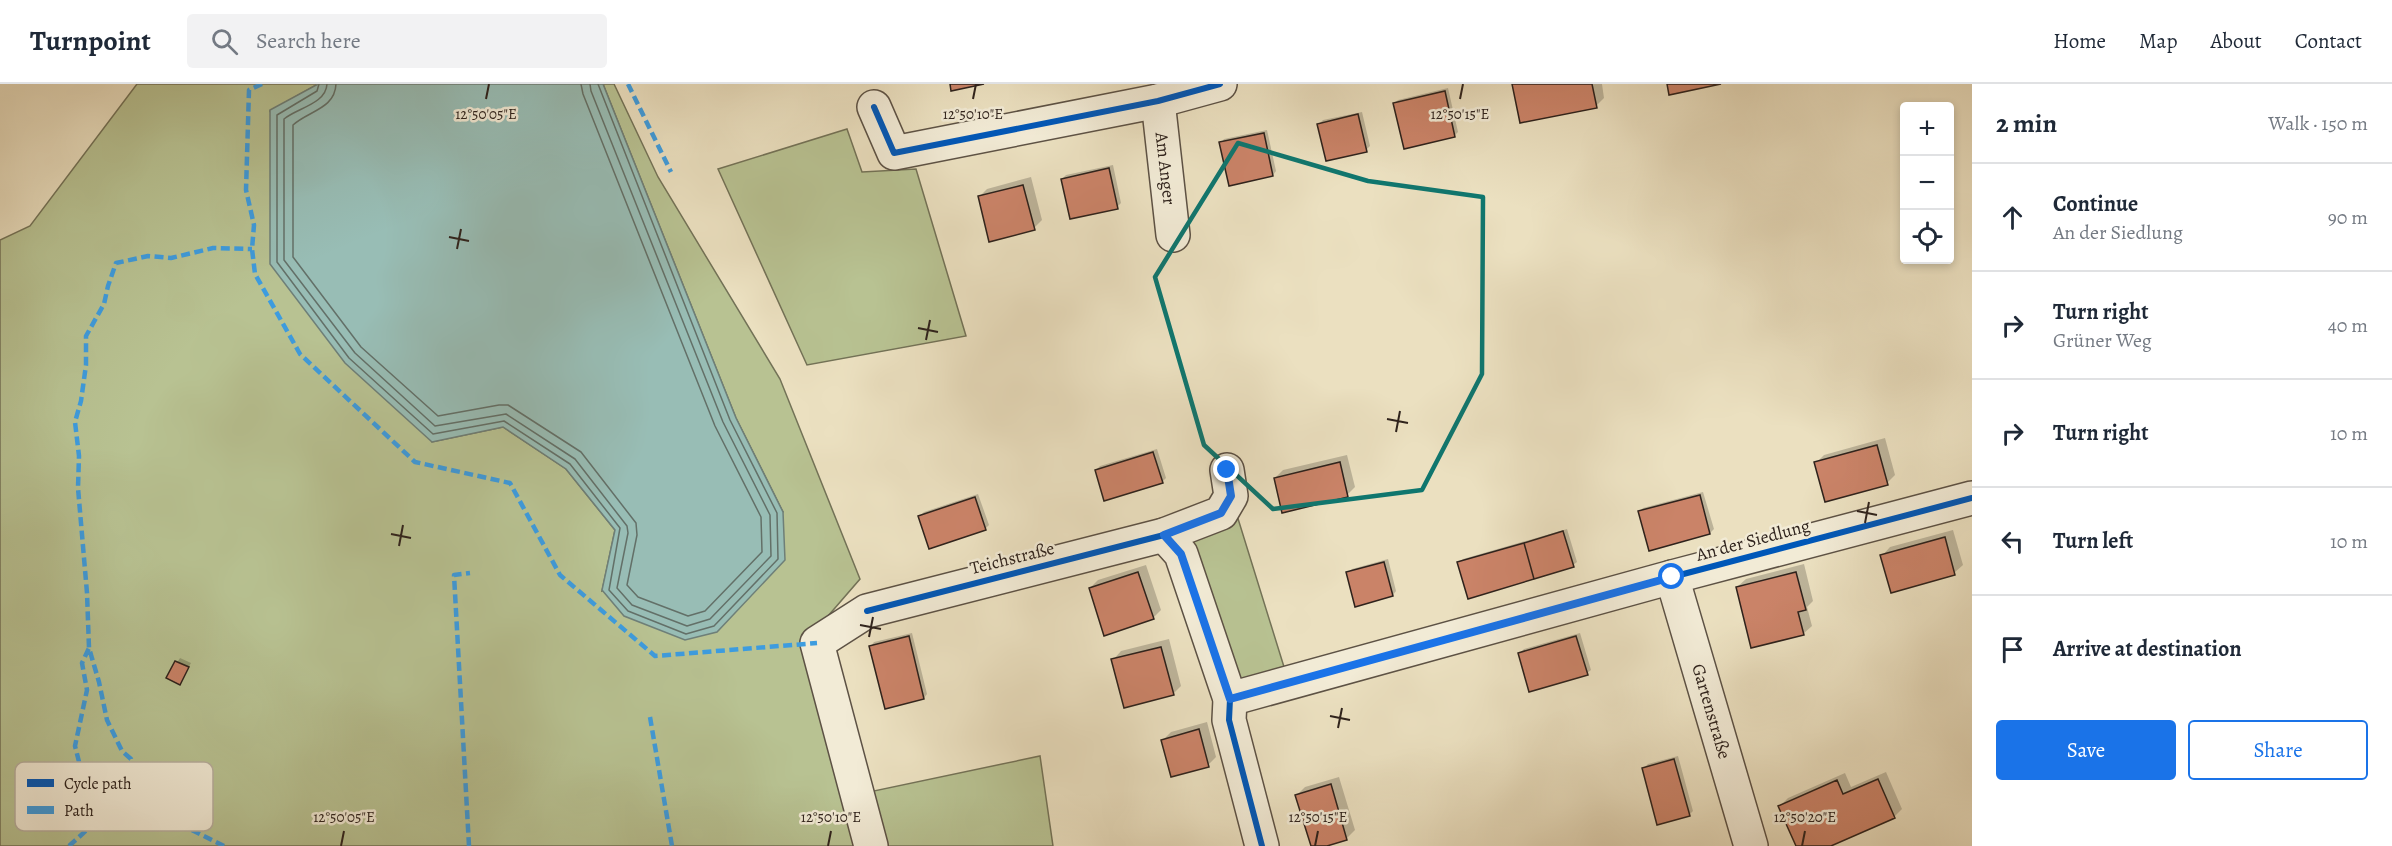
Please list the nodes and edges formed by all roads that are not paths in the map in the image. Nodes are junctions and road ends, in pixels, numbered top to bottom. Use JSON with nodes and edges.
{"nodes":[{"id":1,"x":1220,"y":84,"type":"edge"},
{"id":2,"x":1158,"y":100,"type":"junction"},
{"id":3,"x":874,"y":107,"type":"dead end"},
{"id":4,"x":1173,"y":236,"type":"dead end"},
{"id":5,"x":1227,"y":470,"type":"dead end"},
{"id":6,"x":1972,"y":498,"type":"edge"},
{"id":7,"x":1164,"y":535,"type":"junction"},
{"id":8,"x":1672,"y":577,"type":"junction"},
{"id":9,"x":1230,"y":699,"type":"junction"},
{"id":10,"x":871,"y":846,"type":"edge"},
{"id":11,"x":1262,"y":846,"type":"edge"},
{"id":12,"x":1751,"y":846,"type":"edge"}],
"edges":[{"from":1,"to":2,"type":"street"},
{"from":2,"to":3,"type":"street"},
{"from":2,"to":4,"type":"street","name":"Am Anger"},
{"from":5,"to":7,"type":"street","name":"Teichstraße"},
{"from":6,"to":8,"type":"street","name":"An der Siedlung"},
{"from":7,"to":9,"type":"street"},
{"from":7,"to":10,"type":"street","name":"Teichstraße"},
{"from":8,"to":9,"type":"street","name":"An der Siedlung"},
{"from":8,"to":12,"type":"street","name":"Gartenstraße"},
{"from":9,"to":11,"type":"street"}]}
